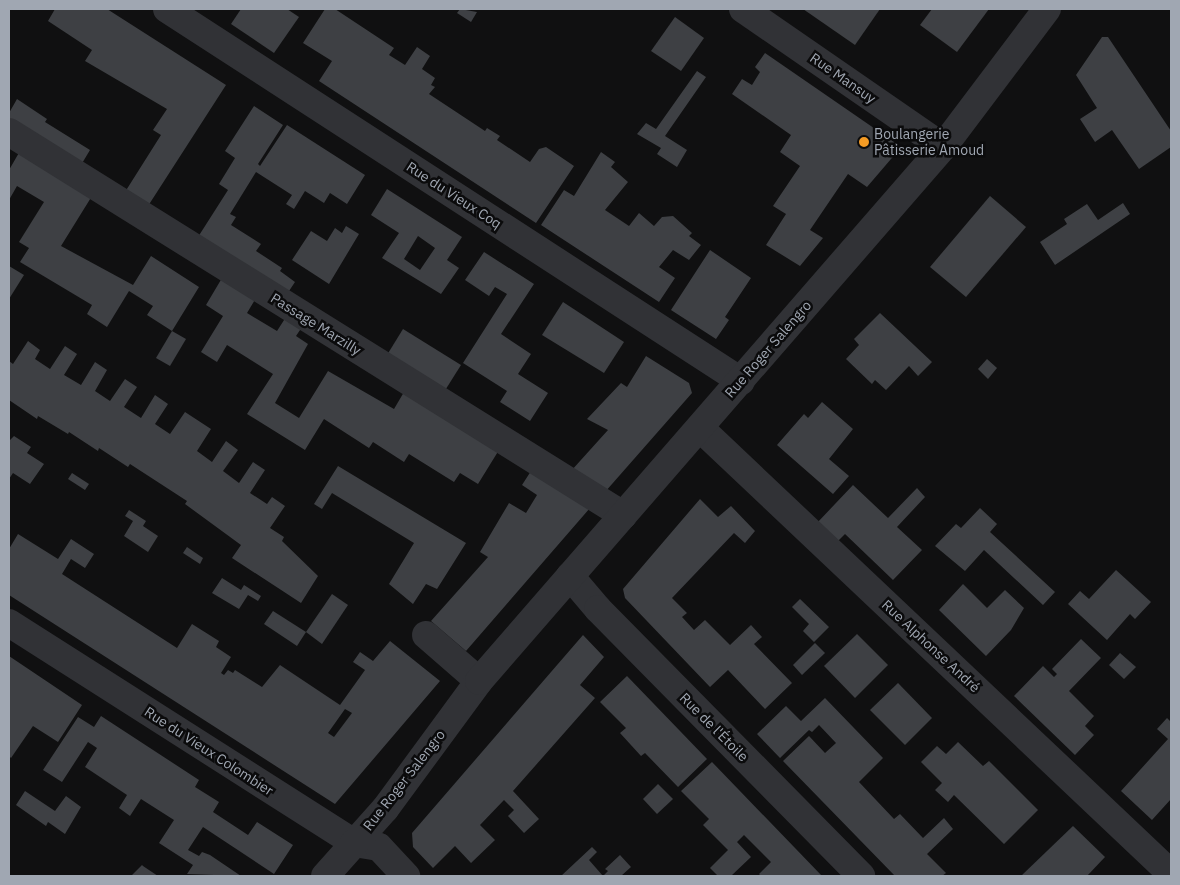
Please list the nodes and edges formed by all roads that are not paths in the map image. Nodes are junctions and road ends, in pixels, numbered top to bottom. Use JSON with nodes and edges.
{"nodes":[{"id":1,"x":167,"y":9,"type":"edge"},
{"id":2,"x":743,"y":9,"type":"edge"},
{"id":3,"x":1047,"y":9,"type":"edge"},
{"id":4,"x":9,"y":132,"type":"edge"},
{"id":5,"x":943,"y":148,"type":"junction"},
{"id":6,"x":741,"y":381,"type":"junction"},
{"id":7,"x":700,"y":428,"type":"junction"},
{"id":8,"x":623,"y":515,"type":"junction"},
{"id":9,"x":570,"y":576,"type":"junction"},
{"id":10,"x":9,"y":623,"type":"edge"},
{"id":11,"x":426,"y":635,"type":"dead end"},
{"id":12,"x":479,"y":681,"type":"junction"},
{"id":13,"x":354,"y":843,"type":"junction"},
{"id":14,"x":1161,"y":866,"type":"edge"},
{"id":15,"x":325,"y":876,"type":"edge"},
{"id":16,"x":406,"y":876,"type":"edge"},
{"id":17,"x":861,"y":876,"type":"edge"}],
"edges":[{"from":1,"to":6,"type":"street","name":"Rue du Vieux Coq"},
{"from":2,"to":5,"type":"street","name":"Rue Mansuy"},
{"from":3,"to":5,"type":"street","name":"Rue Roger Salengro"},
{"from":4,"to":8,"type":"street","name":"Passage Marzilly"},
{"from":5,"to":6,"type":"street","name":"Rue Roger Salengro"},
{"from":6,"to":7,"type":"street","name":"Rue Roger Salengro"},
{"from":7,"to":8,"type":"street","name":"Rue Roger Salengro"},
{"from":7,"to":14,"type":"street","name":"Rue Alphonse André"},
{"from":8,"to":9,"type":"street","name":"Rue Roger Salengro"},
{"from":9,"to":12,"type":"street","name":"Rue Roger Salengro"},
{"from":9,"to":17,"type":"street","name":"Rue de l'Étoile"},
{"from":10,"to":13,"type":"street","name":"Rue du Vieux Colombier"},
{"from":11,"to":12,"type":"street"},
{"from":12,"to":13,"type":"street","name":"Rue Roger Salengro"},
{"from":13,"to":15,"type":"street","name":"Rue Roger Salengro"},
{"from":13,"to":16,"type":"street","name":"Rue du Vieux Colombier"}]}
